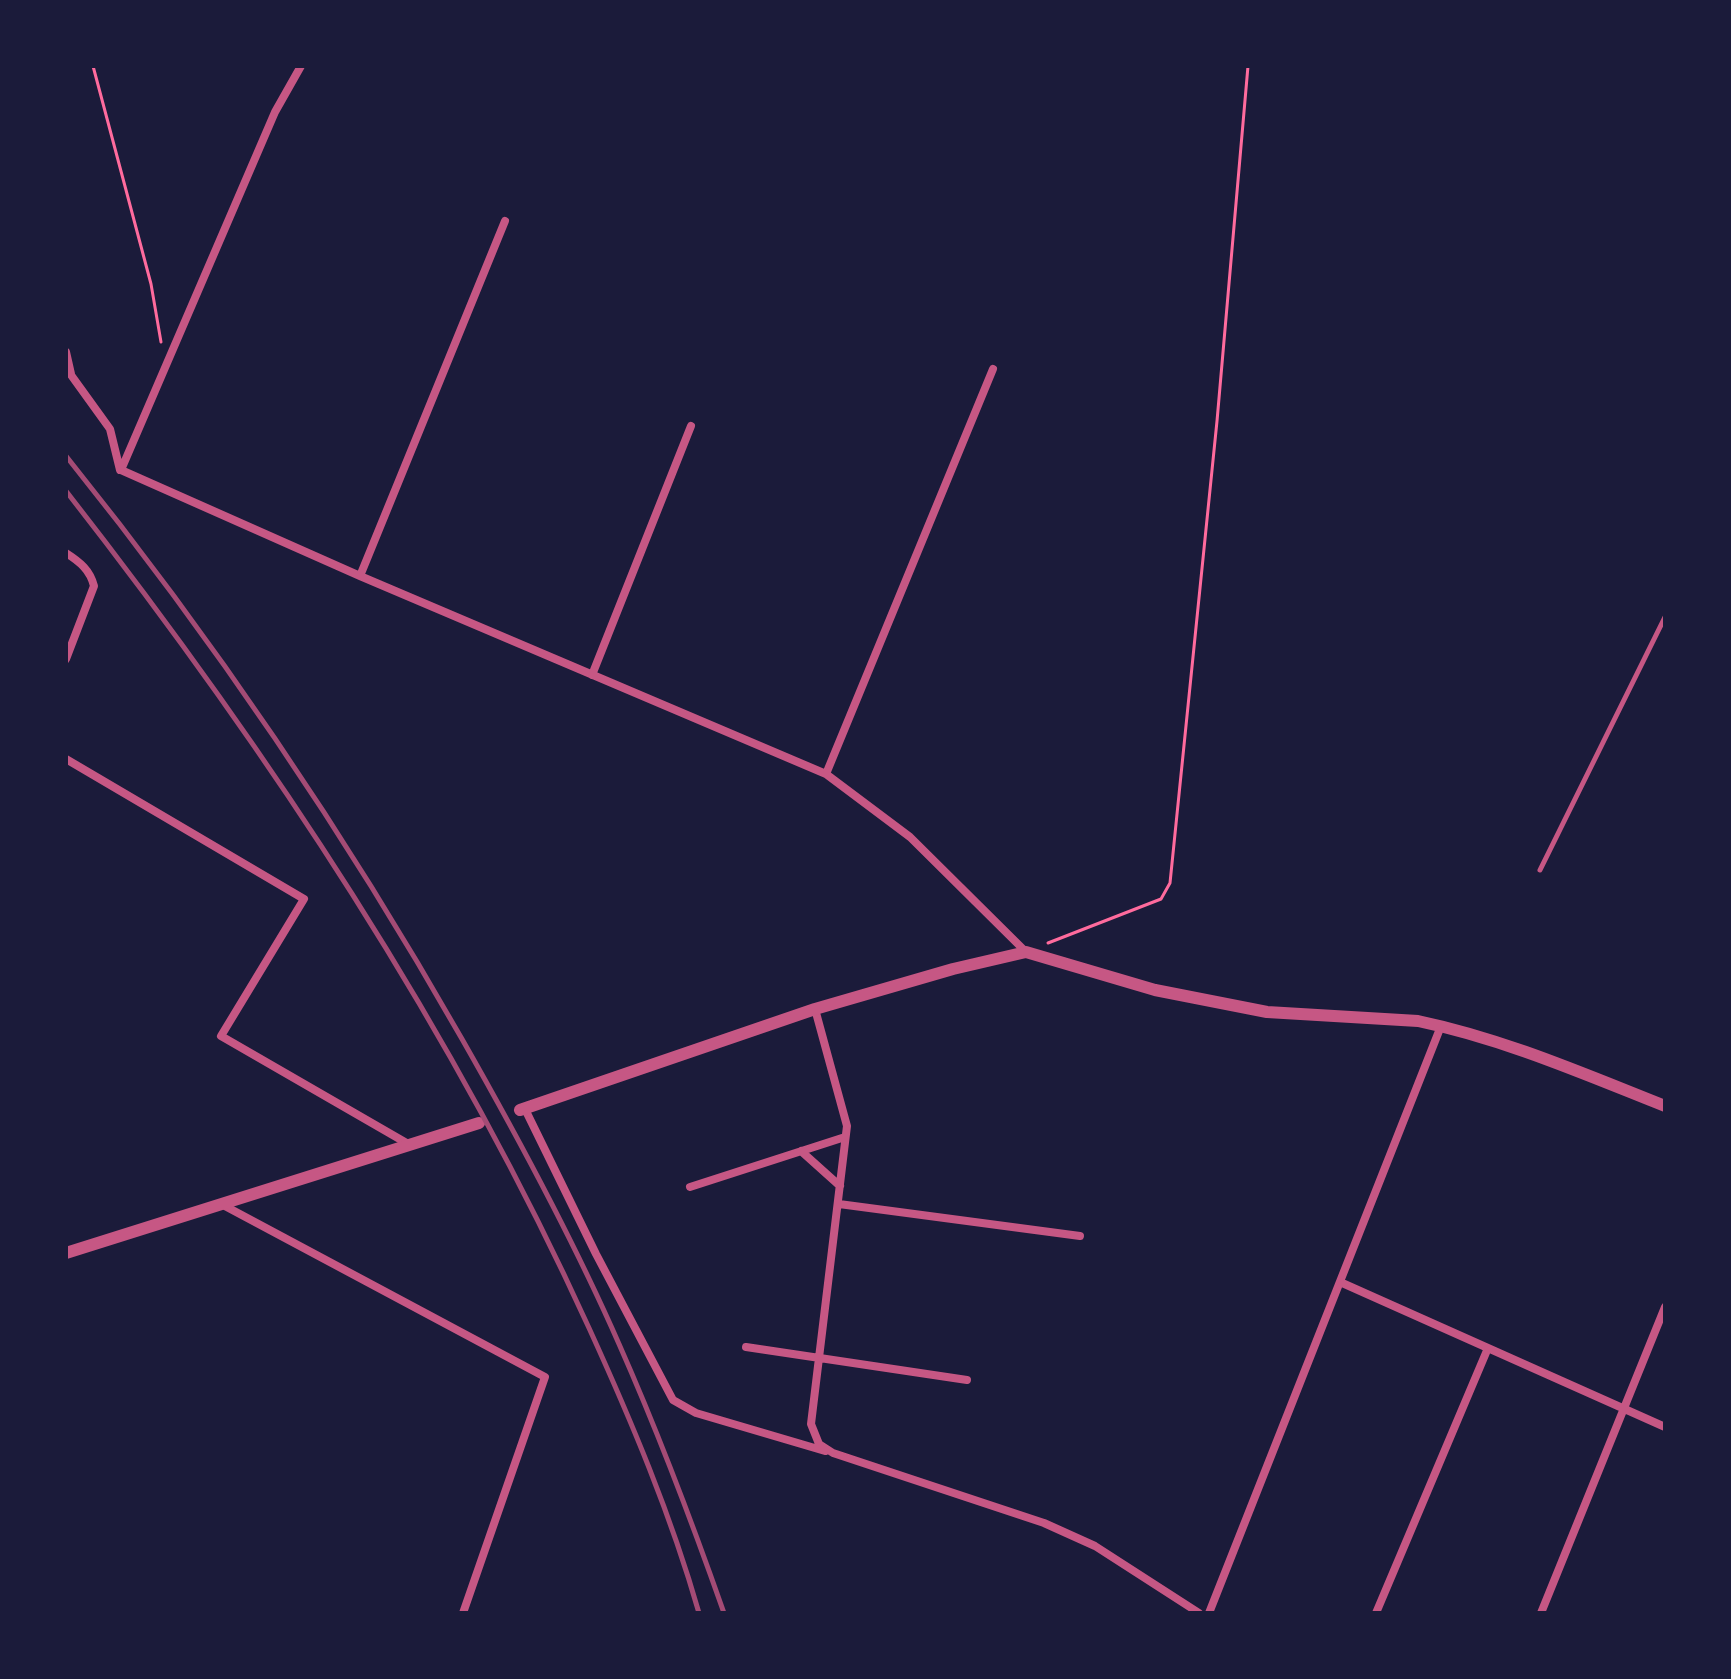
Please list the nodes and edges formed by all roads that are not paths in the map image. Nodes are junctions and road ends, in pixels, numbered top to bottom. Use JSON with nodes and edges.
{"nodes":[{"id":1,"x":301,"y":66,"type":"edge"},
{"id":2,"x":505,"y":221,"type":"dead end"},
{"id":3,"x":66,"y":352,"type":"edge"},
{"id":4,"x":993,"y":369,"type":"dead end"},
{"id":5,"x":69,"y":371,"type":"edge"},
{"id":6,"x":691,"y":426,"type":"dead end"},
{"id":7,"x":121,"y":470,"type":"junction"},
{"id":8,"x":110,"y":476,"type":"dead end"},
{"id":9,"x":66,"y":553,"type":"edge"},
{"id":10,"x":360,"y":576,"type":"junction"},
{"id":11,"x":1665,"y":617,"type":"edge"},
{"id":12,"x":66,"y":659,"type":"edge"},
{"id":13,"x":592,"y":675,"type":"junction"},
{"id":14,"x":66,"y":759,"type":"edge"},
{"id":15,"x":826,"y":774,"type":"junction"},
{"id":16,"x":1540,"y":870,"type":"dead end"},
{"id":17,"x":1026,"y":952,"type":"junction"},
{"id":18,"x":815,"y":1009,"type":"junction"},
{"id":19,"x":1441,"y":1026,"type":"junction"},
{"id":20,"x":1665,"y":1106,"type":"edge"},
{"id":21,"x":522,"y":1110,"type":"joint"},
{"id":22,"x":479,"y":1123,"type":"dead end"},
{"id":23,"x":845,"y":1137,"type":"junction"},
{"id":24,"x":410,"y":1145,"type":"junction"},
{"id":25,"x":801,"y":1151,"type":"junction"},
{"id":26,"x":840,"y":1186,"type":"junction"},
{"id":27,"x":690,"y":1187,"type":"dead end"},
{"id":28,"x":222,"y":1204,"type":"junction"},
{"id":29,"x":839,"y":1204,"type":"junction"},
{"id":30,"x":1080,"y":1236,"type":"dead end"},
{"id":31,"x":66,"y":1253,"type":"edge"},
{"id":32,"x":1340,"y":1282,"type":"junction"},
{"id":33,"x":1665,"y":1307,"type":"edge"},
{"id":34,"x":746,"y":1347,"type":"dead end"},
{"id":35,"x":1488,"y":1348,"type":"junction"},
{"id":36,"x":817,"y":1359,"type":"junction"},
{"id":37,"x":967,"y":1380,"type":"dead end"},
{"id":38,"x":1624,"y":1409,"type":"junction"},
{"id":39,"x":1665,"y":1427,"type":"edge"},
{"id":40,"x":833,"y":1453,"type":"junction"},
{"id":41,"x":463,"y":1613,"type":"edge"},
{"id":42,"x":1199,"y":1613,"type":"edge"},
{"id":43,"x":1209,"y":1613,"type":"edge"},
{"id":44,"x":1376,"y":1613,"type":"edge"},
{"id":45,"x":1541,"y":1613,"type":"edge"}],
"edges":[{"from":1,"to":7,"type":"street"},
{"from":2,"to":10,"type":"street"},
{"from":3,"to":5,"type":"street"},
{"from":4,"to":15,"type":"street"},
{"from":5,"to":7,"type":"street"},
{"from":6,"to":13,"type":"street"},
{"from":7,"to":8,"type":"street"},
{"from":7,"to":10,"type":"street"},
{"from":9,"to":12,"type":"street"},
{"from":10,"to":13,"type":"street"},
{"from":11,"to":16,"type":"lane"},
{"from":13,"to":15,"type":"street"},
{"from":14,"to":24,"type":"street"},
{"from":15,"to":17,"type":"street"},
{"from":17,"to":18,"type":"street"},
{"from":17,"to":19,"type":"street"},
{"from":18,"to":21,"type":"street"},
{"from":18,"to":23,"type":"street"},
{"from":19,"to":20,"type":"street"},
{"from":19,"to":32,"type":"street"},
{"from":21,"to":40,"type":"street"},
{"from":22,"to":24,"type":"street"},
{"from":23,"to":25,"type":"street"},
{"from":23,"to":26,"type":"street"},
{"from":24,"to":28,"type":"street"},
{"from":25,"to":26,"type":"street"},
{"from":25,"to":27,"type":"street"},
{"from":26,"to":29,"type":"street"},
{"from":28,"to":31,"type":"street"},
{"from":28,"to":41,"type":"street"},
{"from":29,"to":30,"type":"street"},
{"from":29,"to":36,"type":"street"},
{"from":32,"to":35,"type":"street"},
{"from":32,"to":43,"type":"street"},
{"from":33,"to":38,"type":"street"},
{"from":34,"to":36,"type":"street"},
{"from":35,"to":38,"type":"street"},
{"from":35,"to":44,"type":"street"},
{"from":36,"to":37,"type":"street"},
{"from":36,"to":40,"type":"street"},
{"from":38,"to":39,"type":"street"},
{"from":38,"to":45,"type":"street"},
{"from":40,"to":42,"type":"street"}]}
